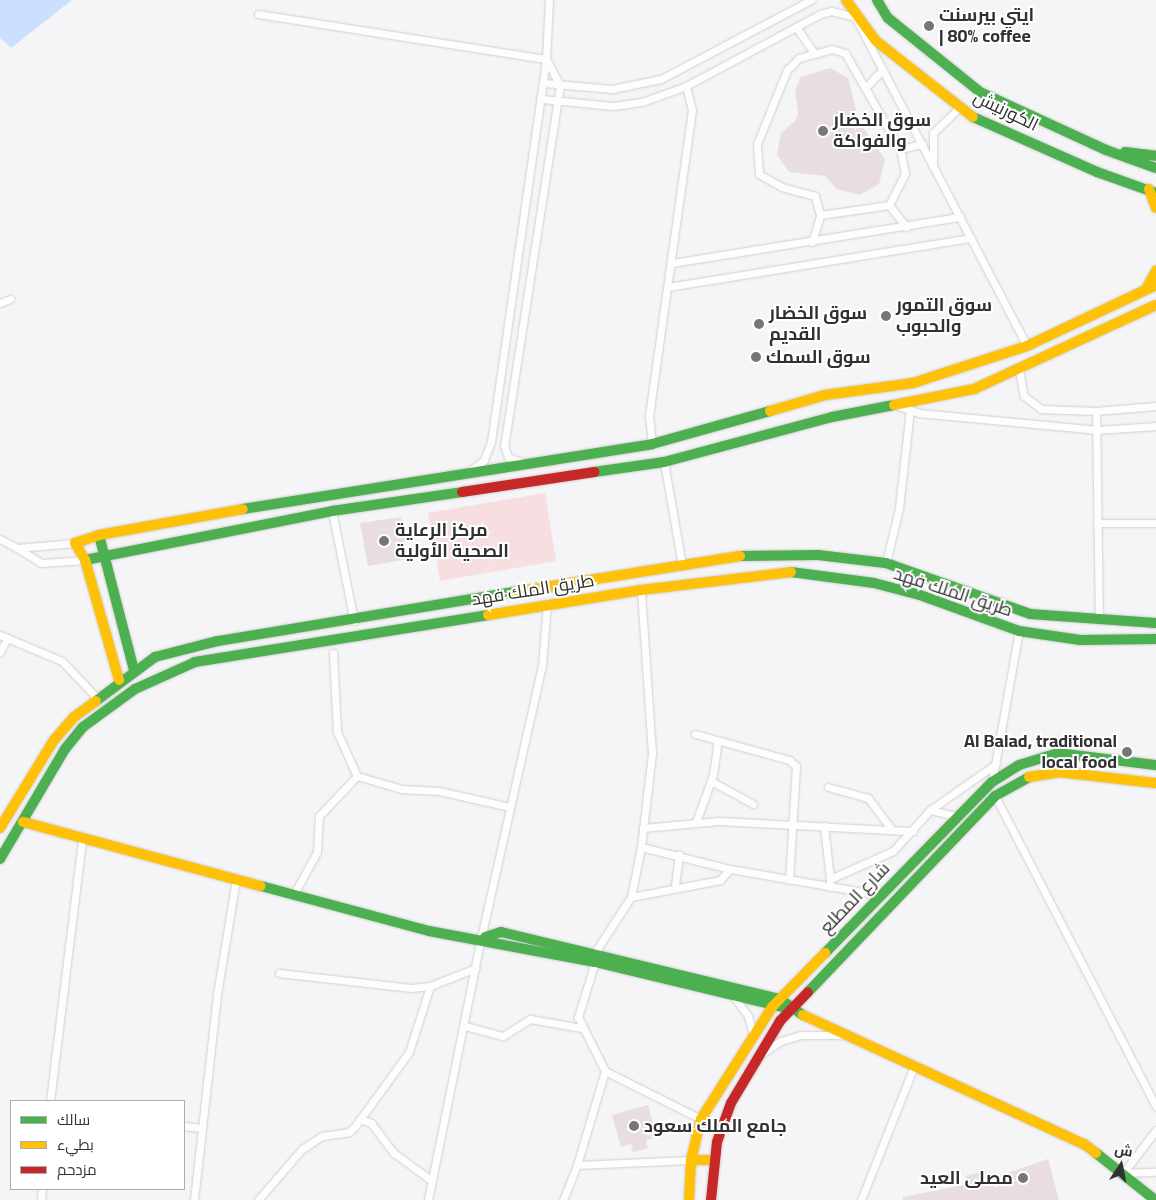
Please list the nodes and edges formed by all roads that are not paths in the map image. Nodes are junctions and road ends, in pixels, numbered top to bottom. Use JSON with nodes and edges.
{"nodes":[{"id":1,"x":548,"y":0,"type":"edge"},
{"id":2,"x":811,"y":0,"type":"edge"},
{"id":3,"x":846,"y":0,"type":"edge"},
{"id":4,"x":877,"y":0,"type":"edge"},
{"id":5,"x":258,"y":14,"type":"dead end"},
{"id":6,"x":855,"y":17,"type":"junction"},
{"id":7,"x":796,"y":27,"type":"junction"},
{"id":8,"x":814,"y":54,"type":"junction"},
{"id":9,"x":546,"y":59,"type":"junction"},
{"id":10,"x":882,"y":70,"type":"junction"},
{"id":11,"x":544,"y":83,"type":"junction"},
{"id":12,"x":560,"y":85,"type":"junction"},
{"id":13,"x":686,"y":86,"type":"junction"},
{"id":14,"x":865,"y":88,"type":"junction"},
{"id":15,"x":542,"y":99,"type":"junction"},
{"id":16,"x":558,"y":101,"type":"junction"},
{"id":17,"x":960,"y":107,"type":"junction"},
{"id":18,"x":922,"y":144,"type":"junction"},
{"id":19,"x":900,"y":148,"type":"junction"},
{"id":20,"x":1106,"y":150,"type":"junction"},
{"id":21,"x":1156,"y":156,"type":"edge"},
{"id":22,"x":933,"y":166,"type":"junction"},
{"id":23,"x":1156,"y":168,"type":"edge"},
{"id":24,"x":1152,"y":191,"type":"edge"},
{"id":25,"x":889,"y":205,"type":"junction"},
{"id":26,"x":1156,"y":208,"type":"edge"},
{"id":27,"x":820,"y":215,"type":"junction"},
{"id":28,"x":960,"y":217,"type":"junction"},
{"id":29,"x":906,"y":227,"type":"junction"},
{"id":30,"x":971,"y":238,"type":"junction"},
{"id":31,"x":812,"y":242,"type":"junction"},
{"id":32,"x":672,"y":263,"type":"junction"},
{"id":33,"x":1156,"y":271,"type":"edge"},
{"id":34,"x":1156,"y":285,"type":"edge"},
{"id":35,"x":668,"y":288,"type":"junction"},
{"id":36,"x":1146,"y":289,"type":"junction"},
{"id":37,"x":10,"y":299,"type":"dead end"},
{"id":38,"x":0,"y":303,"type":"edge"},
{"id":39,"x":1156,"y":305,"type":"edge"},
{"id":40,"x":1027,"y":346,"type":"junction"},
{"id":41,"x":1019,"y":369,"type":"junction"},
{"id":42,"x":898,"y":406,"type":"junction"},
{"id":43,"x":1156,"y":406,"type":"edge"},
{"id":44,"x":910,"y":410,"type":"junction"},
{"id":45,"x":1096,"y":411,"type":"junction"},
{"id":46,"x":1156,"y":426,"type":"edge"},
{"id":47,"x":1098,"y":430,"type":"junction"},
{"id":48,"x":652,"y":444,"type":"junction"},
{"id":49,"x":664,"y":462,"type":"junction"},
{"id":50,"x":532,"y":464,"type":"junction"},
{"id":51,"x":459,"y":477,"type":"junction"},
{"id":52,"x":332,"y":511,"type":"junction"},
{"id":53,"x":1097,"y":523,"type":"junction"},
{"id":54,"x":1156,"y":523,"type":"edge"},
{"id":55,"x":99,"y":535,"type":"junction"},
{"id":56,"x":0,"y":539,"type":"edge"},
{"id":57,"x":75,"y":543,"type":"junction"},
{"id":58,"x":17,"y":548,"type":"junction"},
{"id":59,"x":104,"y":554,"type":"junction"},
{"id":60,"x":85,"y":560,"type":"junction"},
{"id":61,"x":886,"y":563,"type":"junction"},
{"id":62,"x":682,"y":565,"type":"junction"},
{"id":63,"x":641,"y":590,"type":"junction"},
{"id":64,"x":474,"y":600,"type":"junction"},
{"id":65,"x":547,"y":604,"type":"junction"},
{"id":66,"x":477,"y":616,"type":"junction"},
{"id":67,"x":1099,"y":620,"type":"junction"},
{"id":68,"x":354,"y":621,"type":"junction"},
{"id":69,"x":1156,"y":623,"type":"edge"},
{"id":70,"x":1018,"y":630,"type":"junction"},
{"id":71,"x":4,"y":636,"type":"edge"},
{"id":72,"x":1156,"y":639,"type":"edge"},
{"id":73,"x":0,"y":652,"type":"edge"},
{"id":74,"x":333,"y":653,"type":"dead end"},
{"id":75,"x":134,"y":670,"type":"junction"},
{"id":76,"x":119,"y":680,"type":"junction"},
{"id":77,"x":97,"y":698,"type":"junction"},
{"id":78,"x":695,"y":734,"type":"dead end"},
{"id":79,"x":718,"y":740,"type":"junction"},
{"id":80,"x":996,"y":764,"type":"junction"},
{"id":81,"x":1156,"y":765,"type":"edge"},
{"id":82,"x":357,"y":776,"type":"junction"},
{"id":83,"x":711,"y":781,"type":"junction"},
{"id":84,"x":992,"y":782,"type":"junction"},
{"id":85,"x":1156,"y":783,"type":"edge"},
{"id":86,"x":828,"y":787,"type":"dead end"},
{"id":87,"x":995,"y":796,"type":"junction"},
{"id":88,"x":754,"y":804,"type":"dead end"},
{"id":89,"x":510,"y":807,"type":"junction"},
{"id":90,"x":930,"y":810,"type":"junction"},
{"id":91,"x":4,"y":813,"type":"edge"},
{"id":92,"x":958,"y":816,"type":"junction"},
{"id":93,"x":23,"y":822,"type":"junction"},
{"id":94,"x":696,"y":822,"type":"junction"},
{"id":95,"x":794,"y":823,"type":"junction"},
{"id":96,"x":824,"y":826,"type":"junction"},
{"id":97,"x":0,"y":828,"type":"edge"},
{"id":98,"x":643,"y":828,"type":"junction"},
{"id":99,"x":891,"y":829,"type":"junction"},
{"id":100,"x":914,"y":831,"type":"junction"},
{"id":101,"x":82,"y":839,"type":"junction"},
{"id":102,"x":641,"y":846,"type":"junction"},
{"id":103,"x":679,"y":854,"type":"junction"},
{"id":104,"x":0,"y":860,"type":"edge"},
{"id":105,"x":730,"y":868,"type":"junction"},
{"id":106,"x":236,"y":879,"type":"junction"},
{"id":107,"x":830,"y":879,"type":"junction"},
{"id":108,"x":789,"y":880,"type":"junction"},
{"id":109,"x":675,"y":886,"type":"junction"},
{"id":110,"x":830,"y":888,"type":"junction"},
{"id":111,"x":294,"y":894,"type":"junction"},
{"id":112,"x":880,"y":895,"type":"junction"},
{"id":113,"x":631,"y":897,"type":"junction"},
{"id":114,"x":481,"y":938,"type":"junction"},
{"id":115,"x":595,"y":957,"type":"junction"},
{"id":116,"x":476,"y":968,"type":"junction"},
{"id":117,"x":279,"y":973,"type":"dead end"},
{"id":118,"x":430,"y":986,"type":"junction"},
{"id":119,"x":733,"y":996,"type":"junction"},
{"id":120,"x":780,"y":999,"type":"junction"},
{"id":121,"x":772,"y":1007,"type":"junction"},
{"id":122,"x":791,"y":1010,"type":"junction"},
{"id":123,"x":465,"y":1026,"type":"junction"},
{"id":124,"x":581,"y":1028,"type":"junction"},
{"id":125,"x":753,"y":1035,"type":"junction"},
{"id":126,"x":845,"y":1035,"type":"junction"},
{"id":127,"x":755,"y":1059,"type":"junction"},
{"id":128,"x":914,"y":1066,"type":"junction"},
{"id":129,"x":605,"y":1071,"type":"junction"},
{"id":130,"x":50,"y":1100,"type":"edge"},
{"id":131,"x":1156,"y":1107,"type":"edge"},
{"id":132,"x":360,"y":1119,"type":"junction"},
{"id":133,"x":701,"y":1119,"type":"junction"},
{"id":134,"x":185,"y":1126,"type":"edge"},
{"id":135,"x":201,"y":1128,"type":"junction"},
{"id":136,"x":1156,"y":1130,"type":"edge"},
{"id":137,"x":691,"y":1160,"type":"junction"},
{"id":138,"x":714,"y":1160,"type":"junction"},
{"id":139,"x":577,"y":1164,"type":"junction"},
{"id":140,"x":1156,"y":1172,"type":"edge"},
{"id":141,"x":1123,"y":1173,"type":"junction"},
{"id":142,"x":432,"y":1181,"type":"junction"},
{"id":143,"x":194,"y":1200,"type":"edge"},
{"id":144,"x":258,"y":1200,"type":"edge"},
{"id":145,"x":428,"y":1200,"type":"edge"},
{"id":146,"x":563,"y":1200,"type":"edge"},
{"id":147,"x":689,"y":1200,"type":"edge"},
{"id":148,"x":711,"y":1200,"type":"edge"},
{"id":149,"x":861,"y":1200,"type":"edge"},
{"id":150,"x":1155,"y":1200,"type":"edge"}],
"edges":[{"from":1,"to":9,"type":"street"},
{"from":2,"to":12,"type":"street"},
{"from":3,"to":6,"type":"main road","name":"الكورنيش"},
{"from":4,"to":20,"type":"main road","name":"الكورنيش"},
{"from":5,"to":9,"type":"street"},
{"from":6,"to":7,"type":"street"},
{"from":6,"to":10,"type":"street"},
{"from":6,"to":17,"type":"main road","name":"الكورنيش"},
{"from":7,"to":8,"type":"street"},
{"from":7,"to":13,"type":"street"},
{"from":8,"to":14,"type":"street"},
{"from":8,"to":27,"type":"street"},
{"from":9,"to":11,"type":"street"},
{"from":9,"to":12,"type":"street"},
{"from":10,"to":14,"type":"street"},
{"from":10,"to":18,"type":"street"},
{"from":11,"to":12,"type":"street"},
{"from":11,"to":15,"type":"street"},
{"from":12,"to":16,"type":"street"},
{"from":13,"to":16,"type":"street"},
{"from":13,"to":32,"type":"street"},
{"from":14,"to":19,"type":"street"},
{"from":15,"to":16,"type":"street"},
{"from":15,"to":51,"type":"street"},
{"from":16,"to":50,"type":"street"},
{"from":17,"to":22,"type":"street"},
{"from":17,"to":24,"type":"main road","name":"الكورنيش"},
{"from":18,"to":19,"type":"street"},
{"from":18,"to":22,"type":"street"},
{"from":19,"to":25,"type":"street"},
{"from":20,"to":21,"type":"main road"},
{"from":20,"to":23,"type":"main road","name":"الكورنيش"},
{"from":22,"to":28,"type":"street"},
{"from":24,"to":26,"type":"main road"},
{"from":25,"to":27,"type":"street"},
{"from":25,"to":29,"type":"street"},
{"from":27,"to":31,"type":"street"},
{"from":28,"to":29,"type":"street"},
{"from":28,"to":30,"type":"street"},
{"from":29,"to":31,"type":"street"},
{"from":30,"to":35,"type":"street"},
{"from":30,"to":40,"type":"street"},
{"from":31,"to":32,"type":"street"},
{"from":32,"to":35,"type":"street"},
{"from":33,"to":36,"type":"main road"},
{"from":34,"to":36,"type":"main road"},
{"from":35,"to":48,"type":"street"},
{"from":36,"to":40,"type":"main road"},
{"from":37,"to":38,"type":"street"},
{"from":39,"to":41,"type":"main road"},
{"from":40,"to":48,"type":"main road"},
{"from":41,"to":42,"type":"main road"},
{"from":41,"to":45,"type":"street"},
{"from":42,"to":44,"type":"street"},
{"from":42,"to":49,"type":"main road"},
{"from":43,"to":45,"type":"street"},
{"from":44,"to":47,"type":"street"},
{"from":44,"to":61,"type":"street"},
{"from":45,"to":47,"type":"street"},
{"from":46,"to":47,"type":"street"},
{"from":47,"to":53,"type":"street"},
{"from":48,"to":50,"type":"main road"},
{"from":49,"to":52,"type":"main road"},
{"from":49,"to":62,"type":"street"},
{"from":50,"to":51,"type":"main road"},
{"from":51,"to":55,"type":"main road"},
{"from":52,"to":59,"type":"main road"},
{"from":52,"to":68,"type":"street"},
{"from":53,"to":54,"type":"street"},
{"from":53,"to":67,"type":"street"},
{"from":55,"to":57,"type":"main road"},
{"from":55,"to":59,"type":"main road"},
{"from":56,"to":58,"type":"street"},
{"from":57,"to":58,"type":"street"},
{"from":57,"to":60,"type":"main road"},
{"from":58,"to":60,"type":"street"},
{"from":59,"to":60,"type":"main road"},
{"from":59,"to":75,"type":"main road"},
{"from":60,"to":76,"type":"main road"},
{"from":61,"to":62,"type":"main road","name":"طريق الملك فهد"},
{"from":61,"to":67,"type":"main road","name":"طريق الملك فهد"},
{"from":62,"to":64,"type":"main road","name":"طريق الملك فهد"},
{"from":63,"to":65,"type":"main road","name":"طريق الملك فهد"},
{"from":63,"to":70,"type":"main road","name":"طريق الملك فهد"},
{"from":63,"to":98,"type":"street"},
{"from":64,"to":66,"type":"main road"},
{"from":64,"to":68,"type":"main road","name":"طريق الملك فهد"},
{"from":65,"to":66,"type":"main road","name":"طريق الملك فهد"},
{"from":65,"to":89,"type":"street"},
{"from":66,"to":93,"type":"main road","name":"طريق الملك فهد"},
{"from":67,"to":69,"type":"main road","name":"طريق الملك فهد"},
{"from":68,"to":75,"type":"main road","name":"طريق الملك فهد"},
{"from":70,"to":72,"type":"main road","name":"طريق الملك فهد"},
{"from":70,"to":80,"type":"street"},
{"from":71,"to":73,"type":"street"},
{"from":71,"to":77,"type":"street"},
{"from":74,"to":82,"type":"street"},
{"from":75,"to":76,"type":"main road","name":"طريق الملك فهد"},
{"from":76,"to":77,"type":"main road","name":"طريق الملك فهد"},
{"from":77,"to":91,"type":"main road","name":"طريق الملك فهد"},
{"from":78,"to":79,"type":"street"},
{"from":79,"to":83,"type":"street"},
{"from":79,"to":95,"type":"street"},
{"from":80,"to":84,"type":"street"},
{"from":80,"to":90,"type":"street"},
{"from":81,"to":84,"type":"main road","name":"شارع المطلع"},
{"from":82,"to":89,"type":"street"},
{"from":82,"to":111,"type":"street"},
{"from":83,"to":88,"type":"street"},
{"from":83,"to":94,"type":"street"},
{"from":84,"to":92,"type":"main road","name":"شارع المطلع"},
{"from":85,"to":87,"type":"main road","name":"شارع المطلع"},
{"from":86,"to":99,"type":"street"},
{"from":87,"to":122,"type":"main road","name":"شارع المطلع"},
{"from":87,"to":131,"type":"street"},
{"from":89,"to":114,"type":"street"},
{"from":90,"to":92,"type":"street"},
{"from":90,"to":100,"type":"street"},
{"from":91,"to":97,"type":"main road","name":"طريق الملك فهد"},
{"from":92,"to":112,"type":"main road","name":"شارع المطلع"},
{"from":93,"to":101,"type":"main road"},
{"from":93,"to":104,"type":"main road","name":"طريق الملك فهد"},
{"from":94,"to":95,"type":"street"},
{"from":94,"to":98,"type":"street"},
{"from":95,"to":96,"type":"street"},
{"from":95,"to":108,"type":"street"},
{"from":96,"to":99,"type":"street"},
{"from":96,"to":107,"type":"street"},
{"from":98,"to":102,"type":"street"},
{"from":99,"to":100,"type":"street"},
{"from":100,"to":107,"type":"street"},
{"from":101,"to":106,"type":"main road"},
{"from":101,"to":130,"type":"street"},
{"from":102,"to":103,"type":"street"},
{"from":102,"to":113,"type":"street"},
{"from":103,"to":105,"type":"street"},
{"from":103,"to":109,"type":"street"},
{"from":105,"to":108,"type":"street"},
{"from":105,"to":109,"type":"street"},
{"from":106,"to":111,"type":"main road"},
{"from":106,"to":135,"type":"street"},
{"from":107,"to":110,"type":"street"},
{"from":108,"to":110,"type":"street"},
{"from":109,"to":113,"type":"street"},
{"from":110,"to":112,"type":"street"},
{"from":111,"to":114,"type":"main road"},
{"from":112,"to":120,"type":"main road","name":"شارع المطلع"},
{"from":113,"to":115,"type":"street"},
{"from":114,"to":115,"type":"main road"},
{"from":114,"to":116,"type":"street"},
{"from":115,"to":119,"type":"main road"},
{"from":115,"to":120,"type":"main road"},
{"from":115,"to":124,"type":"street"},
{"from":116,"to":118,"type":"street"},
{"from":116,"to":123,"type":"street"},
{"from":117,"to":118,"type":"street"},
{"from":118,"to":132,"type":"street"},
{"from":119,"to":121,"type":"main road"},
{"from":119,"to":125,"type":"street"},
{"from":120,"to":121,"type":"main road","name":"شارع المطلع"},
{"from":120,"to":122,"type":"main road"},
{"from":121,"to":122,"type":"main road"},
{"from":121,"to":125,"type":"main road","name":"شارع المطلع"},
{"from":122,"to":126,"type":"main road"},
{"from":122,"to":127,"type":"main road","name":"شارع المطلع"},
{"from":123,"to":124,"type":"street"},
{"from":123,"to":142,"type":"street"},
{"from":124,"to":129,"type":"street"},
{"from":125,"to":133,"type":"main road","name":"شارع المطلع"},
{"from":126,"to":127,"type":"street"},
{"from":126,"to":128,"type":"main road"},
{"from":127,"to":138,"type":"main road","name":"شارع المطلع"},
{"from":128,"to":141,"type":"main road"},
{"from":128,"to":149,"type":"street"},
{"from":129,"to":133,"type":"street"},
{"from":129,"to":139,"type":"street"},
{"from":132,"to":142,"type":"street"},
{"from":132,"to":144,"type":"street"},
{"from":133,"to":137,"type":"main road","name":"شارع المطلع"},
{"from":134,"to":135,"type":"street"},
{"from":135,"to":143,"type":"street"},
{"from":136,"to":141,"type":"street"},
{"from":137,"to":138,"type":"main road"},
{"from":137,"to":139,"type":"street"},
{"from":137,"to":147,"type":"main road","name":"شارع المطلع"},
{"from":138,"to":148,"type":"main road","name":"شارع المطلع"},
{"from":139,"to":146,"type":"street"},
{"from":140,"to":141,"type":"street"},
{"from":141,"to":150,"type":"main road"},
{"from":142,"to":145,"type":"street"}]}
